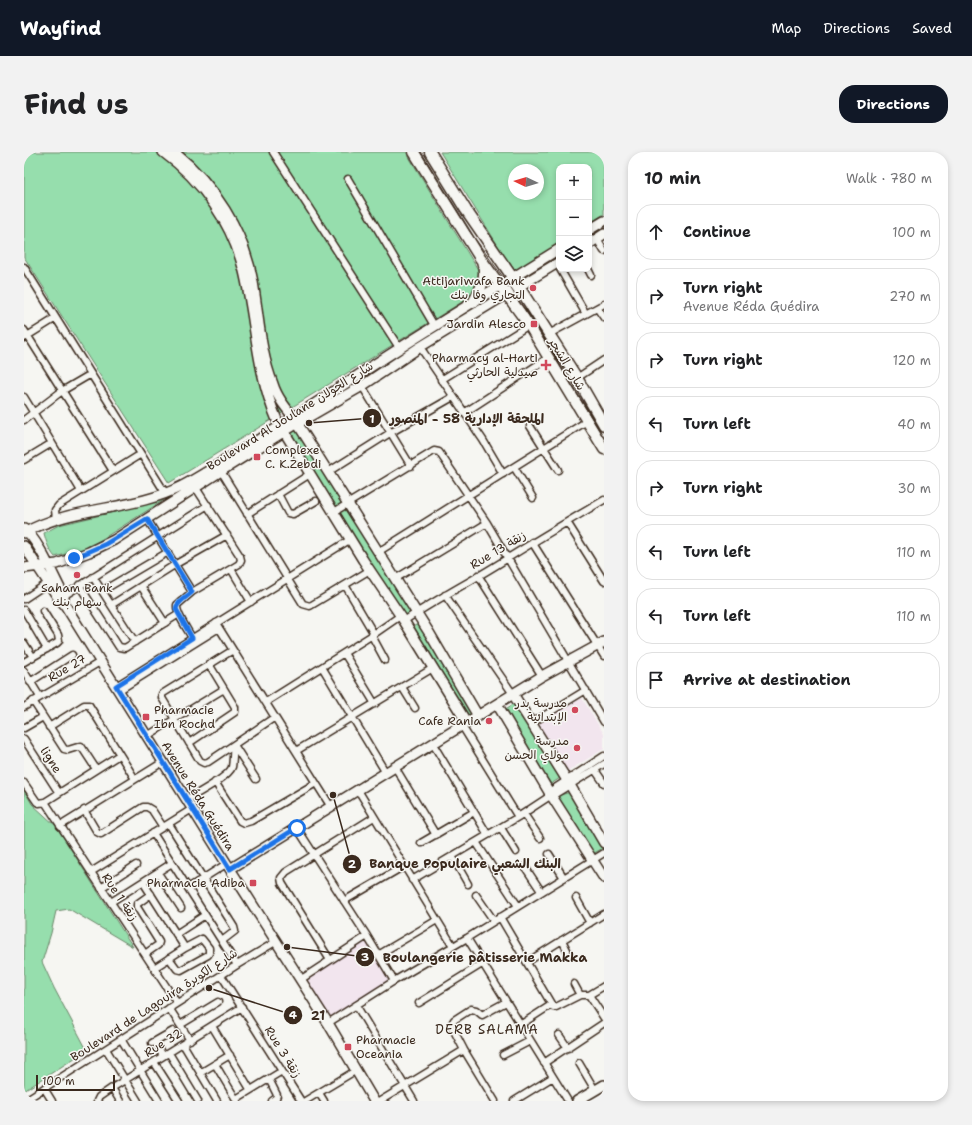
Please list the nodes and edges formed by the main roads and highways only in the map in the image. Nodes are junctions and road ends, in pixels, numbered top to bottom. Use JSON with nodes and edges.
{"nodes":[{"id":1,"x":414,"y":152,"type":"edge"},
{"id":2,"x":430,"y":152,"type":"edge"},
{"id":3,"x":480,"y":258,"type":"junction"},
{"id":4,"x":473,"y":303,"type":"road end"},
{"id":5,"x":604,"y":425,"type":"edge"},
{"id":6,"x":604,"y":449,"type":"edge"}],
"edges":[{"from":1,"to":3,"type":"main road","name":"شارع الشجر"},
{"from":2,"to":5,"type":"main road","name":"شارع الشجر"},
{"from":3,"to":4,"type":"main road"},
{"from":3,"to":6,"type":"main road","name":"شارع الشجر"}]}
